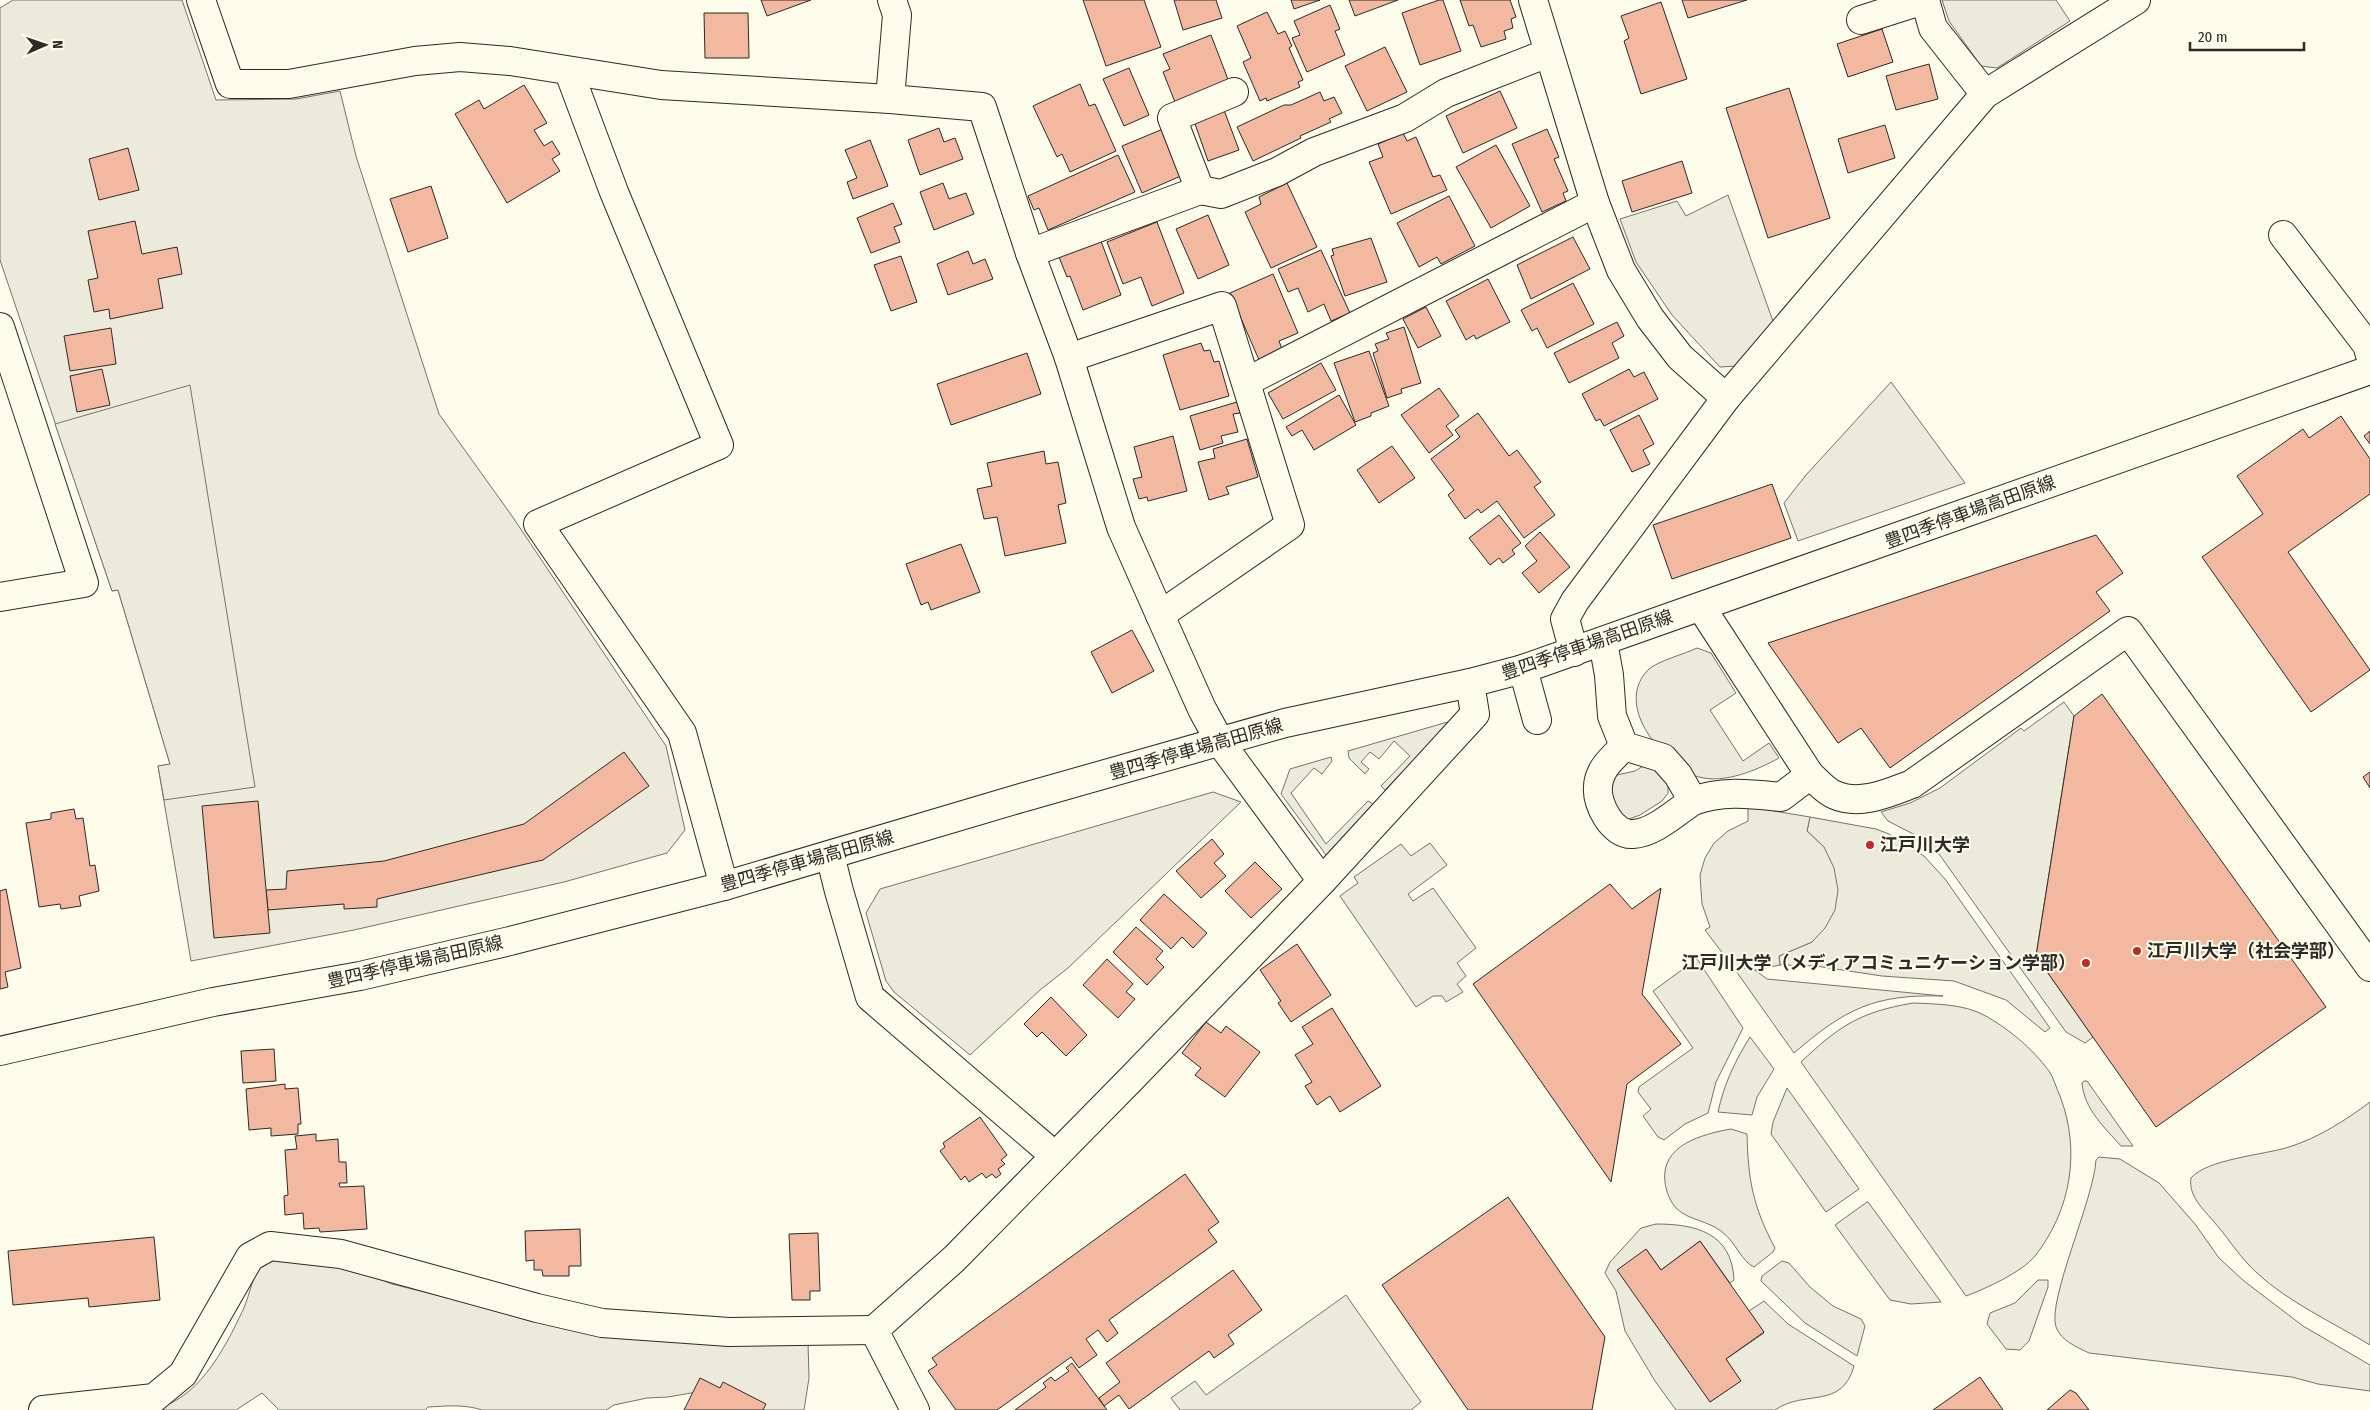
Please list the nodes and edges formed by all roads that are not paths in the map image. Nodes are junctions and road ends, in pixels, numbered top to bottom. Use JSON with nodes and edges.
{"nodes":[{"id":1,"x":201,"y":0,"type":"edge"},
{"id":2,"x":892,"y":0,"type":"edge"},
{"id":3,"x":1533,"y":0,"type":"edge"},
{"id":4,"x":1924,"y":0,"type":"edge"},
{"id":5,"x":2136,"y":0,"type":"edge"},
{"id":6,"x":1861,"y":20,"type":"dead end"},
{"id":7,"x":1548,"y":53,"type":"junction"},
{"id":8,"x":570,"y":72,"type":"junction"},
{"id":9,"x":1234,"y":92,"type":"dead end"},
{"id":10,"x":1985,"y":94,"type":"junction"},
{"id":11,"x":890,"y":99,"type":"junction"},
{"id":12,"x":1200,"y":190,"type":"junction"},
{"id":13,"x":1595,"y":203,"type":"junction"},
{"id":14,"x":2283,"y":235,"type":"dead end"},
{"id":15,"x":1030,"y":252,"type":"junction"},
{"id":16,"x":0,"y":327,"type":"edge"},
{"id":17,"x":2370,"y":355,"type":"edge"},
{"id":18,"x":1069,"y":358,"type":"junction"},
{"id":19,"x":2370,"y":370,"type":"edge"},
{"id":20,"x":1246,"y":382,"type":"junction"},
{"id":21,"x":1726,"y":398,"type":"junction"},
{"id":22,"x":0,"y":597,"type":"edge"},
{"id":23,"x":1701,"y":607,"type":"junction"},
{"id":24,"x":1160,"y":615,"type":"junction"},
{"id":25,"x":1603,"y":642,"type":"junction"},
{"id":26,"x":1574,"y":652,"type":"junction"},
{"id":27,"x":1522,"y":669,"type":"junction"},
{"id":28,"x":1470,"y":683,"type":"junction"},
{"id":29,"x":1537,"y":720,"type":"dead end"},
{"id":30,"x":1220,"y":742,"type":"junction"},
{"id":31,"x":1624,"y":746,"type":"junction"},
{"id":32,"x":1810,"y":775,"type":"junction"},
{"id":33,"x":1693,"y":801,"type":"junction"},
{"id":34,"x":830,"y":855,"type":"junction"},
{"id":35,"x":1322,"y":881,"type":"junction"},
{"id":36,"x":724,"y":886,"type":"junction"},
{"id":37,"x":2370,"y":967,"type":"edge"},
{"id":38,"x":0,"y":1051,"type":"edge"},
{"id":39,"x":1055,"y":1156,"type":"junction"},
{"id":40,"x":874,"y":1330,"type":"junction"},
{"id":41,"x":91,"y":1408,"type":"edge"},
{"id":42,"x":44,"y":1410,"type":"edge"},
{"id":43,"x":915,"y":1410,"type":"edge"}],
"edges":[{"from":1,"to":8,"type":"street"},
{"from":2,"to":11,"type":"street"},
{"from":3,"to":7,"type":"street"},
{"from":4,"to":6,"type":"street"},
{"from":4,"to":10,"type":"street"},
{"from":5,"to":10,"type":"street"},
{"from":7,"to":12,"type":"street"},
{"from":7,"to":13,"type":"street"},
{"from":8,"to":11,"type":"street"},
{"from":8,"to":36,"type":"street"},
{"from":9,"to":12,"type":"street"},
{"from":10,"to":21,"type":"street"},
{"from":11,"to":15,"type":"street"},
{"from":12,"to":15,"type":"street"},
{"from":13,"to":20,"type":"street"},
{"from":13,"to":21,"type":"street"},
{"from":14,"to":17,"type":"street"},
{"from":15,"to":18,"type":"street"},
{"from":16,"to":22,"type":"street"},
{"from":18,"to":20,"type":"street"},
{"from":18,"to":24,"type":"street"},
{"from":19,"to":23,"type":"street","name":"豊四季停車場高田原線"},
{"from":20,"to":24,"type":"street"},
{"from":21,"to":26,"type":"street"},
{"from":23,"to":25,"type":"street","name":"豊四季停車場高田原線"},
{"from":23,"to":32,"type":"street"},
{"from":24,"to":30,"type":"street"},
{"from":25,"to":26,"type":"street","name":"豊四季停車場高田原線"},
{"from":25,"to":31,"type":"street"},
{"from":26,"to":27,"type":"street","name":"豊四季停車場高田原線"},
{"from":27,"to":28,"type":"street","name":"豊四季停車場高田原線"},
{"from":27,"to":29,"type":"street"},
{"from":28,"to":30,"type":"street","name":"豊四季停車場高田原線"},
{"from":28,"to":35,"type":"street"},
{"from":30,"to":34,"type":"street","name":"豊四季停車場高田原線"},
{"from":30,"to":35,"type":"street"},
{"from":31,"to":33,"type":"street"},
{"from":31,"to":33,"type":"street"},
{"from":32,"to":33,"type":"street"},
{"from":32,"to":37,"type":"street"},
{"from":34,"to":36,"type":"street","name":"豊四季停車場高田原線"},
{"from":34,"to":39,"type":"street"},
{"from":35,"to":39,"type":"street"},
{"from":36,"to":38,"type":"street","name":"豊四季停車場高田原線"},
{"from":39,"to":40,"type":"street"},
{"from":40,"to":41,"type":"street"},
{"from":40,"to":43,"type":"street"},
{"from":41,"to":42,"type":"street"}]}
